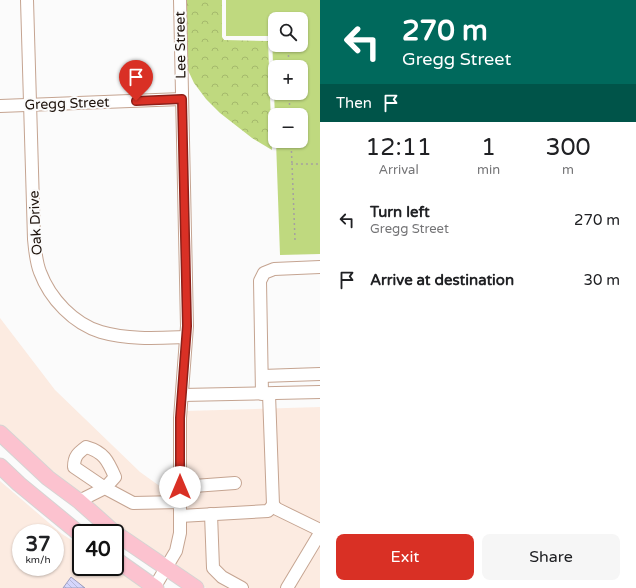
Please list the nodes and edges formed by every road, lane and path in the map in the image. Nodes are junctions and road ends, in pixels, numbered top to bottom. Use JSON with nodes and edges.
{"nodes":[{"id":1,"x":27,"y":0,"type":"edge"},
{"id":2,"x":180,"y":0,"type":"edge"},
{"id":3,"x":182,"y":99,"type":"junction"},
{"id":4,"x":30,"y":105,"type":"junction"},
{"id":5,"x":0,"y":106,"type":"edge"},
{"id":6,"x":291,"y":148,"type":"edge"},
{"id":7,"x":292,"y":164,"type":"junction"},
{"id":8,"x":320,"y":164,"type":"edge"},
{"id":9,"x":296,"y":240,"type":"dead end"},
{"id":10,"x":320,"y":267,"type":"edge"},
{"id":11,"x":186,"y":337,"type":"junction"},
{"id":12,"x":320,"y":374,"type":"edge"},
{"id":13,"x":262,"y":376,"type":"junction"},
{"id":14,"x":320,"y":392,"type":"edge"},
{"id":15,"x":266,"y":394,"type":"junction"},
{"id":16,"x":182,"y":395,"type":"junction"},
{"id":17,"x":0,"y":433,"type":"edge"},
{"id":18,"x":0,"y":466,"type":"edge"},
{"id":19,"x":235,"y":483,"type":"dead end"},
{"id":20,"x":180,"y":487,"type":"junction"},
{"id":21,"x":79,"y":501,"type":"junction"},
{"id":22,"x":180,"y":502,"type":"junction"},
{"id":23,"x":273,"y":505,"type":"junction"},
{"id":24,"x":210,"y":514,"type":"junction"},
{"id":25,"x":180,"y":516,"type":"junction"},
{"id":26,"x":105,"y":524,"type":"edge"},
{"id":27,"x":72,"y":527,"type":"edge"},
{"id":28,"x":320,"y":530,"type":"edge"},
{"id":29,"x":320,"y":533,"type":"edge"},
{"id":30,"x":124,"y":539,"type":"edge"},
{"id":31,"x":124,"y":566,"type":"edge"},
{"id":32,"x":166,"y":569,"type":"junction"},
{"id":33,"x":155,"y":588,"type":"edge"},
{"id":34,"x":196,"y":588,"type":"edge"},
{"id":35,"x":242,"y":588,"type":"edge"},
{"id":36,"x":287,"y":588,"type":"edge"}],
"edges":[{"from":1,"to":4,"type":"street","name":"Oak Drive"},
{"from":2,"to":3,"type":"street","name":"Lee Street"},
{"from":3,"to":4,"type":"street","name":"Gregg Street"},
{"from":3,"to":11,"type":"street","name":"Lee Street"},
{"from":4,"to":5,"type":"street","name":"Gregg Street"},
{"from":4,"to":11,"type":"street","name":"Oak Drive"},
{"from":6,"to":7,"type":"path"},
{"from":7,"to":8,"type":"path"},
{"from":7,"to":9,"type":"path"},
{"from":10,"to":13,"type":"street"},
{"from":11,"to":16,"type":"street","name":"Lee Street"},
{"from":12,"to":13,"type":"street"},
{"from":13,"to":15,"type":"street"},
{"from":14,"to":15,"type":"street"},
{"from":15,"to":16,"type":"street"},
{"from":15,"to":23,"type":"street"},
{"from":16,"to":20,"type":"street","name":"Lee Street"},
{"from":17,"to":21,"type":"main road"},
{"from":18,"to":27,"type":"main road"},
{"from":19,"to":20,"type":"street"},
{"from":20,"to":22,"type":"street","name":"Lee Street"},
{"from":21,"to":22,"type":"street"},
{"from":21,"to":26,"type":"main road"},
{"from":22,"to":25,"type":"street","name":"Lee Street"},
{"from":23,"to":24,"type":"street"},
{"from":23,"to":28,"type":"street"},
{"from":24,"to":25,"type":"street"},
{"from":24,"to":35,"type":"street"},
{"from":25,"to":32,"type":"street","name":"Lee Street"},
{"from":29,"to":36,"type":"street"},
{"from":30,"to":32,"type":"main road"},
{"from":31,"to":33,"type":"main road"},
{"from":32,"to":33,"type":"street","name":"Lee Street"},
{"from":32,"to":34,"type":"main road"}]}
